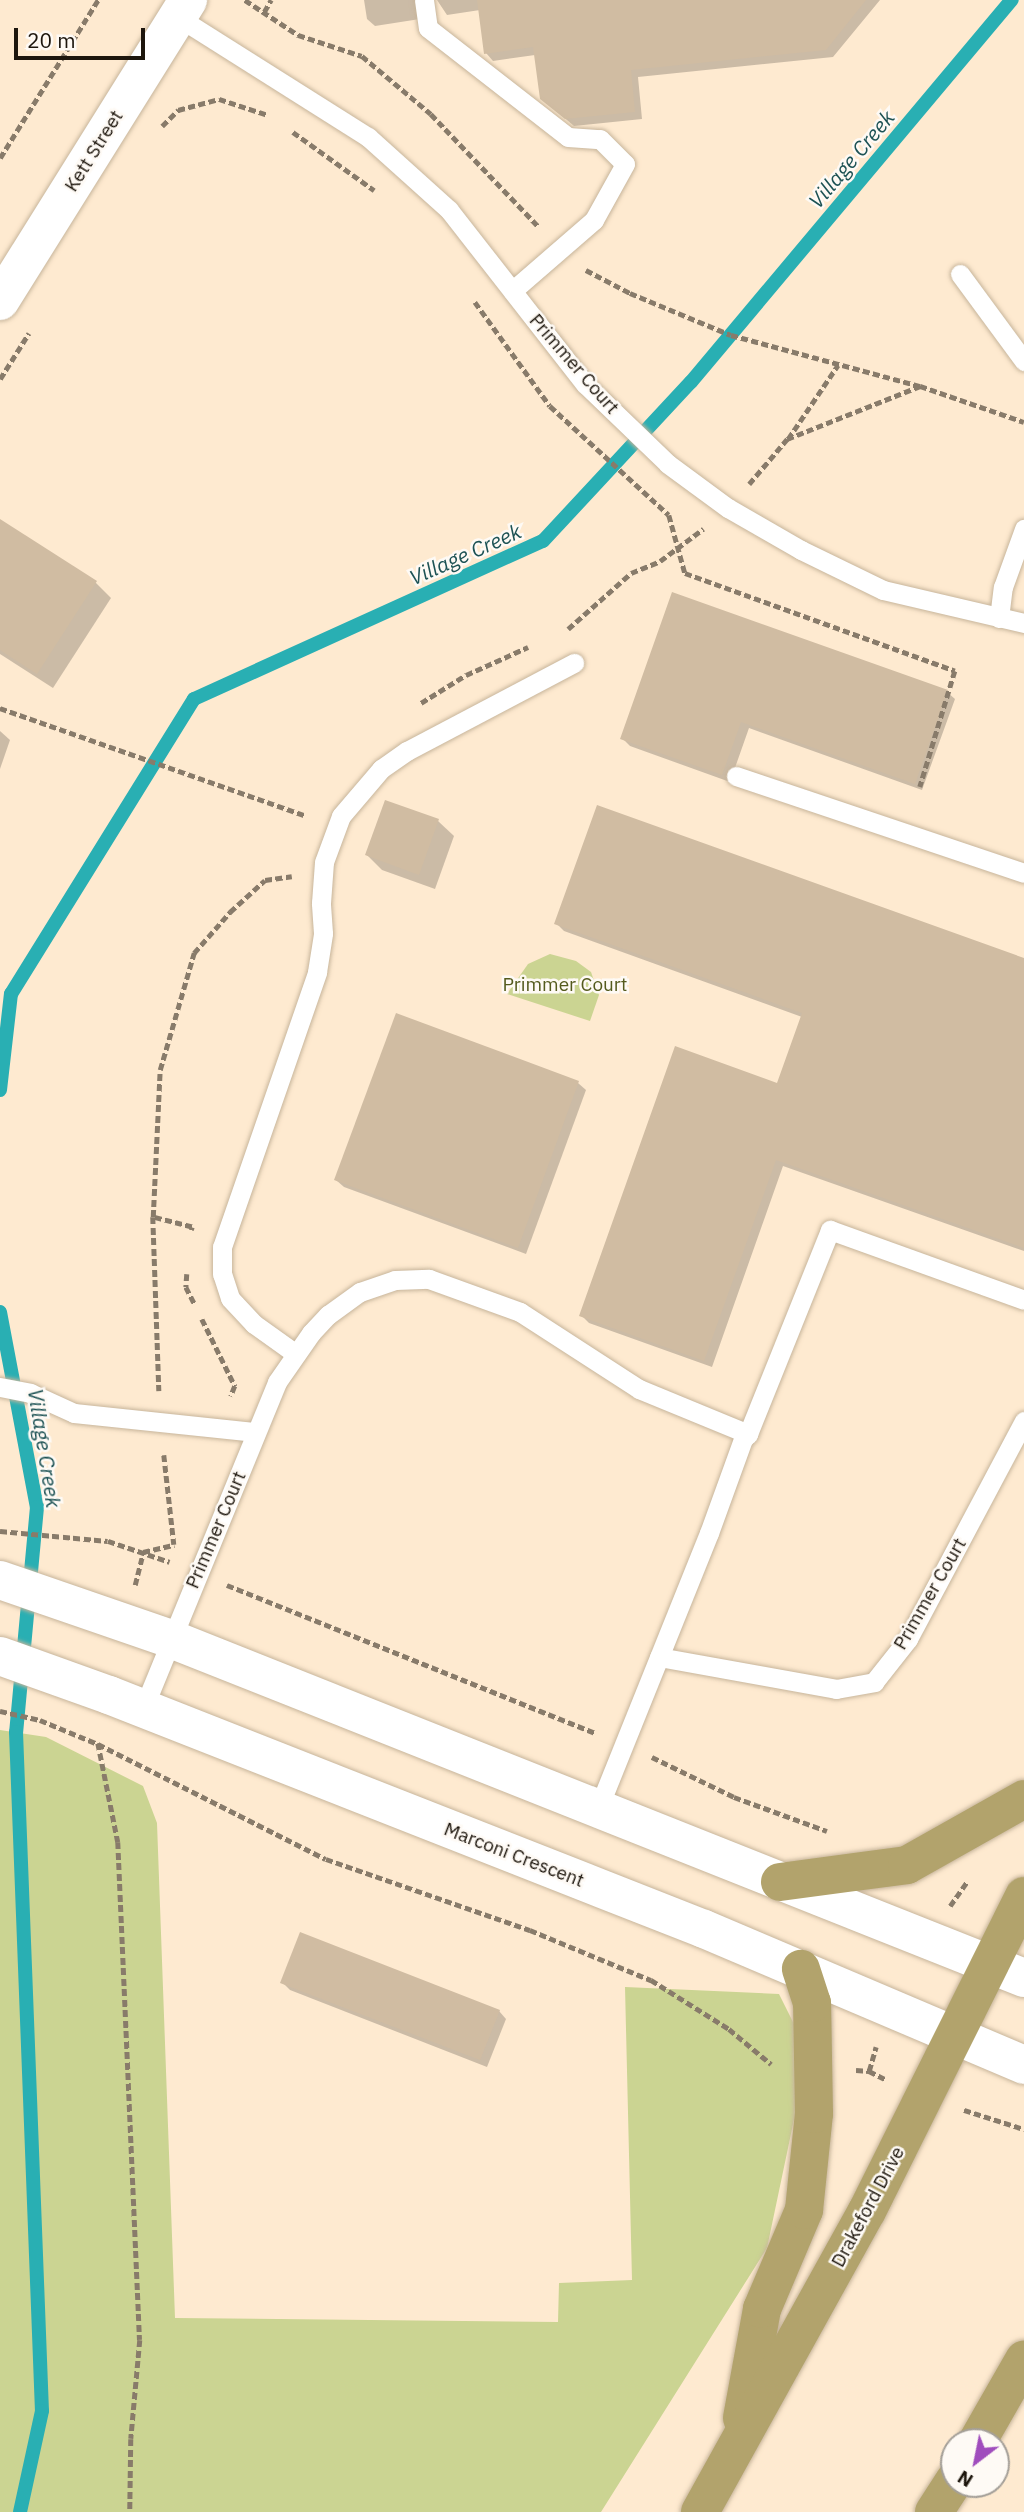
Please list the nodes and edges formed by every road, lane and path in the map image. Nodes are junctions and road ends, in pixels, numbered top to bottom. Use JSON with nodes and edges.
{"nodes":[{"id":1,"x":98,"y":0,"type":"edge"},
{"id":2,"x":271,"y":0,"type":"edge"},
{"id":3,"x":424,"y":0,"type":"edge"},
{"id":4,"x":183,"y":9,"type":"edge"},
{"id":5,"x":264,"y":12,"type":"dead end"},
{"id":6,"x":272,"y":116,"type":"dead end"},
{"id":7,"x":283,"y":124,"type":"dead end"},
{"id":8,"x":158,"y":130,"type":"dead end"},
{"id":9,"x":0,"y":158,"type":"edge"},
{"id":10,"x":381,"y":195,"type":"dead end"},
{"id":11,"x":960,"y":274,"type":"dead end"},
{"id":12,"x":512,"y":291,"type":"junction"},
{"id":13,"x":469,"y":293,"type":"dead end"},
{"id":14,"x":0,"y":301,"type":"edge"},
{"id":15,"x":30,"y":332,"type":"dead end"},
{"id":16,"x":1024,"y":361,"type":"edge"},
{"id":17,"x":838,"y":365,"type":"dead end"},
{"id":18,"x":0,"y":379,"type":"edge"},
{"id":19,"x":920,"y":386,"type":"dead end"},
{"id":20,"x":787,"y":439,"type":"junction"},
{"id":21,"x":728,"y":508,"type":"junction"},
{"id":22,"x":1024,"y":529,"type":"edge"},
{"id":23,"x":679,"y":550,"type":"junction"},
{"id":24,"x":999,"y":618,"type":"junction"},
{"id":25,"x":1024,"y":623,"type":"edge"},
{"id":26,"x":559,"y":633,"type":"dead end"},
{"id":27,"x":535,"y":644,"type":"dead end"},
{"id":28,"x":574,"y":663,"type":"dead end"},
{"id":29,"x":0,"y":708,"type":"edge"},
{"id":30,"x":413,"y":708,"type":"dead end"},
{"id":31,"x":736,"y":776,"type":"dead end"},
{"id":32,"x":920,"y":787,"type":"dead end"},
{"id":33,"x":311,"y":818,"type":"dead end"},
{"id":34,"x":1024,"y":873,"type":"edge"},
{"id":35,"x":298,"y":875,"type":"dead end"},
{"id":36,"x":153,"y":1217,"type":"junction"},
{"id":37,"x":191,"y":1239,"type":"dead end"},
{"id":38,"x":188,"y":1263,"type":"dead end"},
{"id":39,"x":1024,"y":1300,"type":"edge"},
{"id":40,"x":296,"y":1354,"type":"junction"},
{"id":41,"x":0,"y":1387,"type":"edge"},
{"id":42,"x":1024,"y":1421,"type":"edge"},
{"id":43,"x":160,"y":1422,"type":"junction"},
{"id":44,"x":219,"y":1428,"type":"junction"},
{"id":45,"x":256,"y":1432,"type":"junction"},
{"id":46,"x":748,"y":1434,"type":"junction"},
{"id":47,"x":2,"y":1531,"type":"edge"},
{"id":48,"x":179,"y":1532,"type":"dead end"},
{"id":49,"x":174,"y":1545,"type":"junction"},
{"id":50,"x":143,"y":1552,"type":"junction"},
{"id":51,"x":198,"y":1574,"type":"junction"},
{"id":52,"x":0,"y":1580,"type":"edge"},
{"id":53,"x":171,"y":1639,"type":"junction"},
{"id":54,"x":0,"y":1656,"type":"edge"},
{"id":55,"x":659,"y":1657,"type":"junction"},
{"id":56,"x":143,"y":1709,"type":"junction"},
{"id":57,"x":0,"y":1711,"type":"edge"},
{"id":58,"x":98,"y":1744,"type":"junction"},
{"id":59,"x":625,"y":1744,"type":"junction"},
{"id":60,"x":1024,"y":1799,"type":"edge"},
{"id":61,"x":598,"y":1809,"type":"junction"},
{"id":62,"x":834,"y":1834,"type":"dead end"},
{"id":63,"x":907,"y":1865,"type":"junction"},
{"id":64,"x":968,"y":1881,"type":"dead end"},
{"id":65,"x":780,"y":1882,"type":"junction"},
{"id":66,"x":1024,"y":1896,"type":"edge"},
{"id":67,"x":801,"y":1969,"type":"junction"},
{"id":68,"x":1007,"y":1971,"type":"edge"},
{"id":69,"x":954,"y":2037,"type":"junction"},
{"id":70,"x":1024,"y":2065,"type":"edge"},
{"id":71,"x":780,"y":2067,"type":"dead end"},
{"id":72,"x":1024,"y":2360,"type":"edge"},
{"id":73,"x":1024,"y":2418,"type":"edge"},
{"id":74,"x":985,"y":2428,"type":"edge"},
{"id":75,"x":1010,"y":2429,"type":"edge"},
{"id":76,"x":736,"y":2451,"type":"junction"},
{"id":77,"x":130,"y":2512,"type":"edge"},
{"id":78,"x":700,"y":2512,"type":"edge"}],
"edges":[{"from":1,"to":9,"type":"path"},
{"from":2,"to":5,"type":"path"},
{"from":3,"to":12,"type":"lane"},
{"from":4,"to":12,"type":"lane","name":"Primmer Court"},
{"from":4,"to":14,"type":"street","name":"Kett Street"},
{"from":6,"to":8,"type":"path"},
{"from":7,"to":10,"type":"path"},
{"from":11,"to":16,"type":"lane"},
{"from":12,"to":21,"type":"lane","name":"Primmer Court"},
{"from":13,"to":23,"type":"path"},
{"from":15,"to":18,"type":"path"},
{"from":17,"to":20,"type":"path"},
{"from":19,"to":20,"type":"path"},
{"from":20,"to":21,"type":"path"},
{"from":21,"to":23,"type":"path"},
{"from":21,"to":24,"type":"lane","name":"Primmer Court"},
{"from":22,"to":24,"type":"lane"},
{"from":23,"to":26,"type":"path"},
{"from":23,"to":32,"type":"path"},
{"from":24,"to":25,"type":"lane","name":"Primmer Court"},
{"from":27,"to":30,"type":"path"},
{"from":28,"to":40,"type":"lane"},
{"from":29,"to":33,"type":"path"},
{"from":31,"to":34,"type":"lane"},
{"from":35,"to":36,"type":"path"},
{"from":36,"to":37,"type":"path"},
{"from":36,"to":43,"type":"path"},
{"from":38,"to":44,"type":"path"},
{"from":39,"to":46,"type":"lane"},
{"from":40,"to":45,"type":"lane","name":"Primmer Court"},
{"from":40,"to":46,"type":"lane","name":"Primmer Court"},
{"from":41,"to":43,"type":"lane"},
{"from":42,"to":55,"type":"lane","name":"Primmer Court"},
{"from":43,"to":44,"type":"lane"},
{"from":43,"to":49,"type":"path"},
{"from":44,"to":45,"type":"lane"},
{"from":45,"to":51,"type":"lane","name":"Primmer Court"},
{"from":46,"to":55,"type":"lane"},
{"from":47,"to":50,"type":"path"},
{"from":48,"to":49,"type":"path"},
{"from":49,"to":50,"type":"path"},
{"from":50,"to":51,"type":"path"},
{"from":51,"to":53,"type":"lane","name":"Primmer Court"},
{"from":51,"to":59,"type":"path"},
{"from":52,"to":53,"type":"street"},
{"from":53,"to":56,"type":"lane","name":"Primmer Court"},
{"from":53,"to":61,"type":"street"},
{"from":54,"to":56,"type":"street","name":"Marconi Crescent"},
{"from":55,"to":59,"type":"lane"},
{"from":56,"to":67,"type":"street","name":"Marconi Crescent"},
{"from":57,"to":58,"type":"path"},
{"from":58,"to":71,"type":"path"},
{"from":58,"to":77,"type":"path"},
{"from":59,"to":61,"type":"lane"},
{"from":59,"to":62,"type":"path"},
{"from":60,"to":63,"type":"highway"},
{"from":61,"to":65,"type":"street"},
{"from":63,"to":64,"type":"path"},
{"from":63,"to":65,"type":"highway"},
{"from":65,"to":68,"type":"street"},
{"from":66,"to":68,"type":"highway","name":"Drakeford Drive"},
{"from":67,"to":69,"type":"street","name":"Marconi Crescent"},
{"from":67,"to":76,"type":"highway"},
{"from":68,"to":69,"type":"highway","name":"Drakeford Drive"},
{"from":69,"to":70,"type":"street","name":"Marconi Crescent"},
{"from":69,"to":76,"type":"highway","name":"Drakeford Drive"},
{"from":72,"to":74,"type":"highway"},
{"from":73,"to":75,"type":"highway"},
{"from":76,"to":78,"type":"highway","name":"Drakeford Drive"}]}
